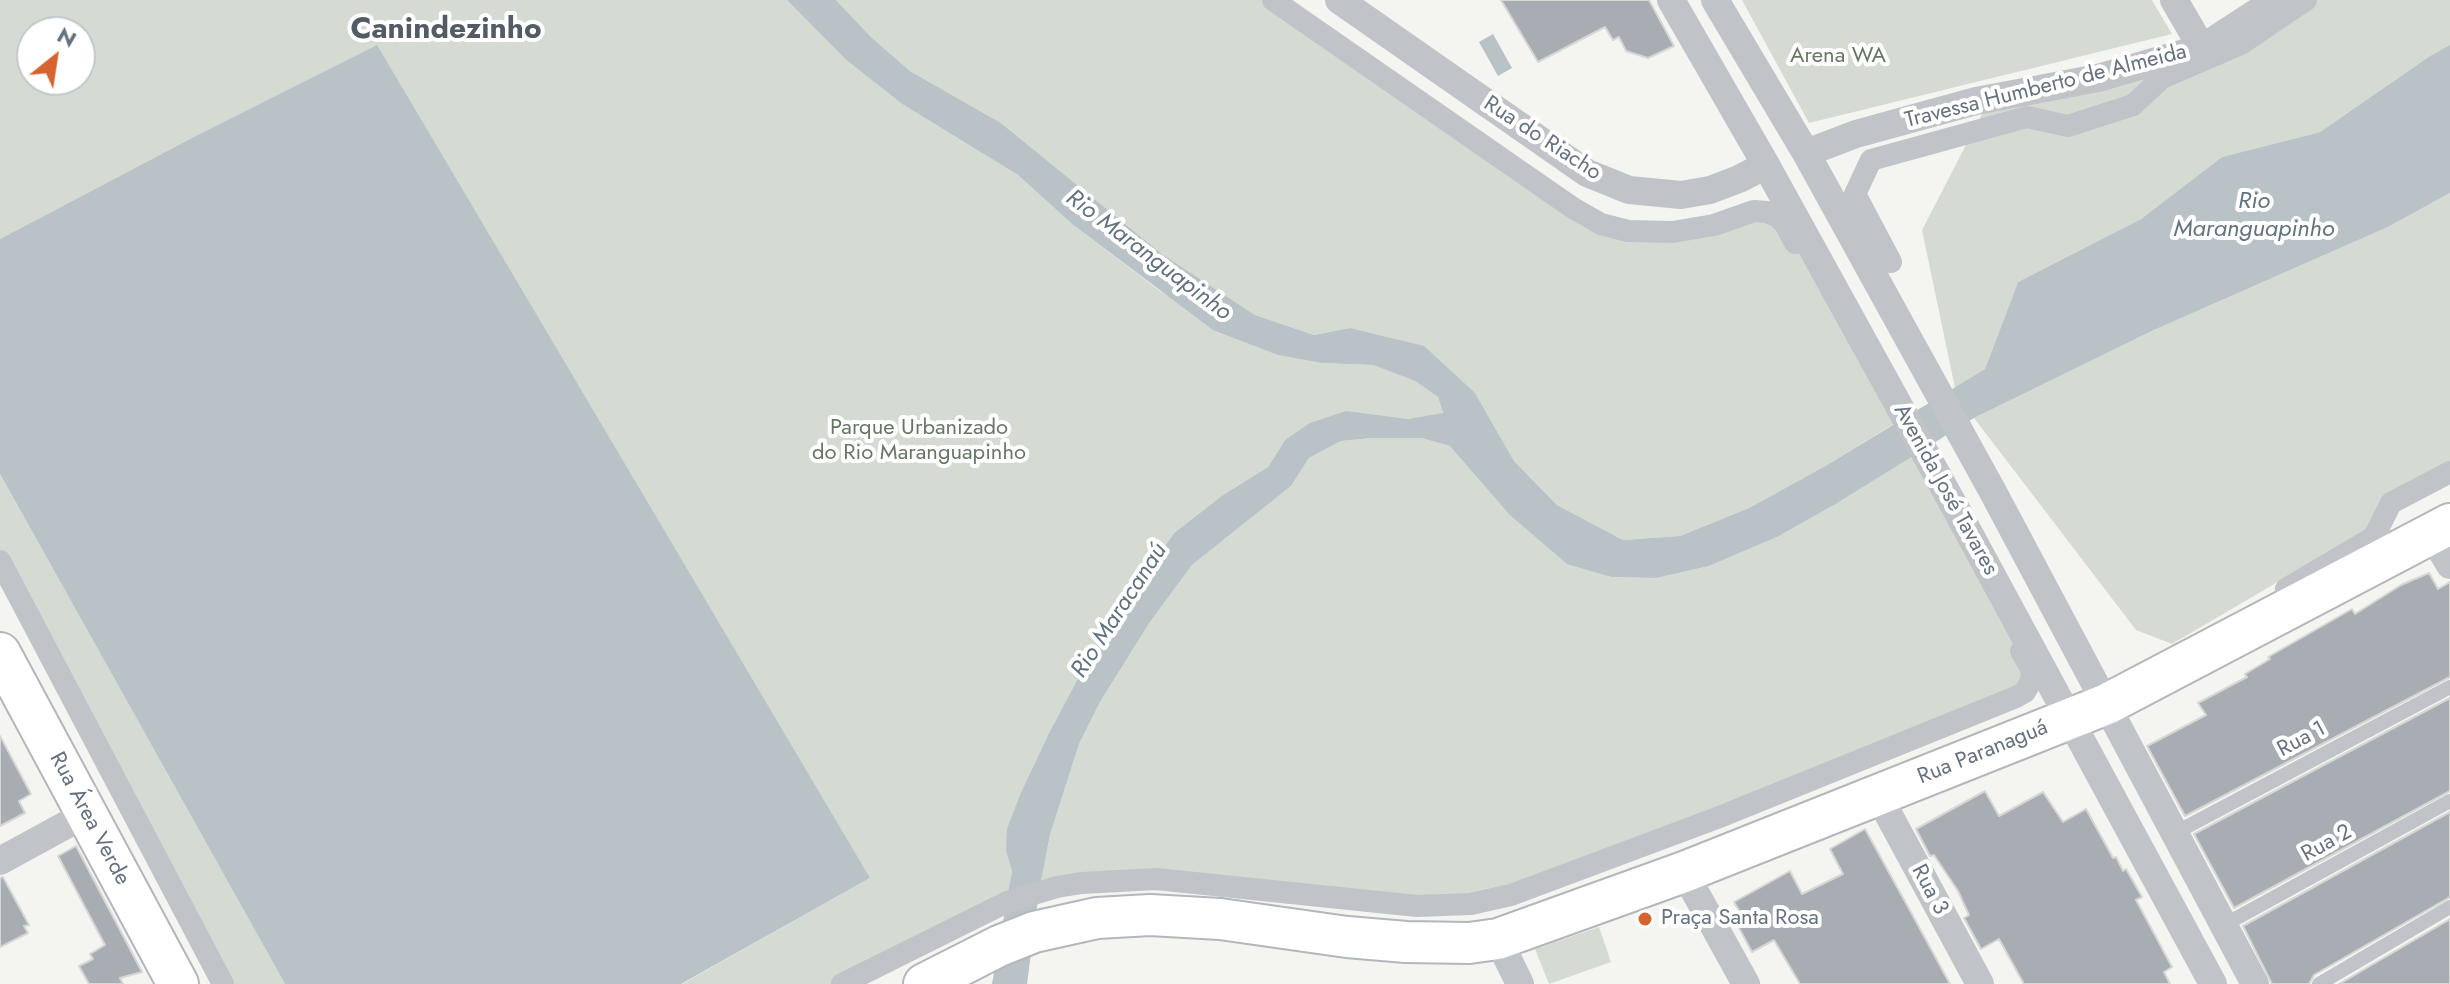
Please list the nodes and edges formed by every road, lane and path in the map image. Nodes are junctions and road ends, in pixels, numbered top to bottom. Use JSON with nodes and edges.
{"nodes":[{"id":1,"x":1273,"y":0,"type":"edge"},
{"id":2,"x":1339,"y":0,"type":"edge"},
{"id":3,"x":1671,"y":0,"type":"edge"},
{"id":4,"x":1715,"y":0,"type":"edge"},
{"id":5,"x":2174,"y":0,"type":"edge"},
{"id":6,"x":2276,"y":0,"type":"edge"},
{"id":7,"x":2306,"y":0,"type":"edge"},
{"id":8,"x":2202,"y":48,"type":"junction"},
{"id":9,"x":1806,"y":153,"type":"junction"},
{"id":10,"x":1766,"y":165,"type":"junction"},
{"id":11,"x":1891,"y":262,"type":"dead end"},
{"id":12,"x":1864,"y":354,"type":"junction"},
{"id":13,"x":2450,"y":472,"type":"edge"},
{"id":14,"x":1952,"y":514,"type":"junction"},
{"id":15,"x":2444,"y":541,"type":"edge"},
{"id":16,"x":0,"y":561,"type":"edge"},
{"id":17,"x":0,"y":653,"type":"edge"},
{"id":18,"x":2450,"y":687,"type":"edge"},
{"id":19,"x":2103,"y":698,"type":"junction"},
{"id":20,"x":2069,"y":718,"type":"junction"},
{"id":21,"x":1878,"y":795,"type":"junction"},
{"id":22,"x":2450,"y":801,"type":"edge"},
{"id":23,"x":86,"y":814,"type":"junction"},
{"id":24,"x":2175,"y":833,"type":"junction"},
{"id":25,"x":0,"y":861,"type":"edge"},
{"id":26,"x":1684,"y":872,"type":"junction"},
{"id":27,"x":2450,"y":907,"type":"edge"},
{"id":28,"x":2224,"y":925,"type":"junction"},
{"id":29,"x":1498,"y":939,"type":"junction"},
{"id":30,"x":178,"y":984,"type":"edge"},
{"id":31,"x":223,"y":984,"type":"edge"},
{"id":32,"x":842,"y":984,"type":"edge"},
{"id":33,"x":924,"y":984,"type":"edge"},
{"id":34,"x":1520,"y":984,"type":"edge"},
{"id":35,"x":1746,"y":984,"type":"edge"},
{"id":36,"x":1980,"y":984,"type":"edge"},
{"id":37,"x":2213,"y":984,"type":"edge"},
{"id":38,"x":2255,"y":984,"type":"edge"},
{"id":39,"x":2319,"y":984,"type":"edge"}],
"edges":[{"from":1,"to":12,"type":"street"},
{"from":2,"to":10,"type":"street","name":"Rua do Riacho"},
{"from":3,"to":10,"type":"street","name":"Avenida José Tavares"},
{"from":4,"to":9,"type":"street","name":"Avenida José Tavares"},
{"from":5,"to":8,"type":"street"},
{"from":6,"to":8,"type":"street","name":"Travessa Humberto de Almeida"},
{"from":7,"to":11,"type":"street"},
{"from":8,"to":9,"type":"street","name":"Travessa Humberto de Almeida"},
{"from":9,"to":19,"type":"street","name":"Avenida José Tavares"},
{"from":10,"to":12,"type":"street","name":"Avenida José Tavares"},
{"from":12,"to":14,"type":"street","name":"Avenida José Tavares"},
{"from":13,"to":19,"type":"street"},
{"from":14,"to":20,"type":"street","name":"Avenida José Tavares"},
{"from":14,"to":32,"type":"street"},
{"from":15,"to":19,"type":"main road","name":"Rua Paranaguá"},
{"from":16,"to":31,"type":"street"},
{"from":17,"to":23,"type":"main road","name":"Rua Área Verde"},
{"from":18,"to":24,"type":"lane","name":"Rua 1"},
{"from":19,"to":20,"type":"main road","name":"Rua Paranaguá"},
{"from":19,"to":24,"type":"street","name":"Avenida José Tavares"},
{"from":20,"to":21,"type":"main road","name":"Rua Paranaguá"},
{"from":20,"to":37,"type":"street","name":"Avenida José Tavares"},
{"from":21,"to":26,"type":"main road","name":"Rua Paranaguá"},
{"from":21,"to":36,"type":"street","name":"Rua 3"},
{"from":22,"to":28,"type":"lane","name":"Rua 2"},
{"from":23,"to":25,"type":"street"},
{"from":23,"to":30,"type":"main road","name":"Rua Área Verde"},
{"from":24,"to":28,"type":"street","name":"Avenida José Tavares"},
{"from":26,"to":29,"type":"main road","name":"Rua Paranaguá"},
{"from":26,"to":35,"type":"street"},
{"from":27,"to":39,"type":"lane"},
{"from":28,"to":38,"type":"street","name":"Avenida José Tavares"},
{"from":29,"to":33,"type":"main road","name":"Rua Paranaguá"},
{"from":29,"to":34,"type":"street"}]}
